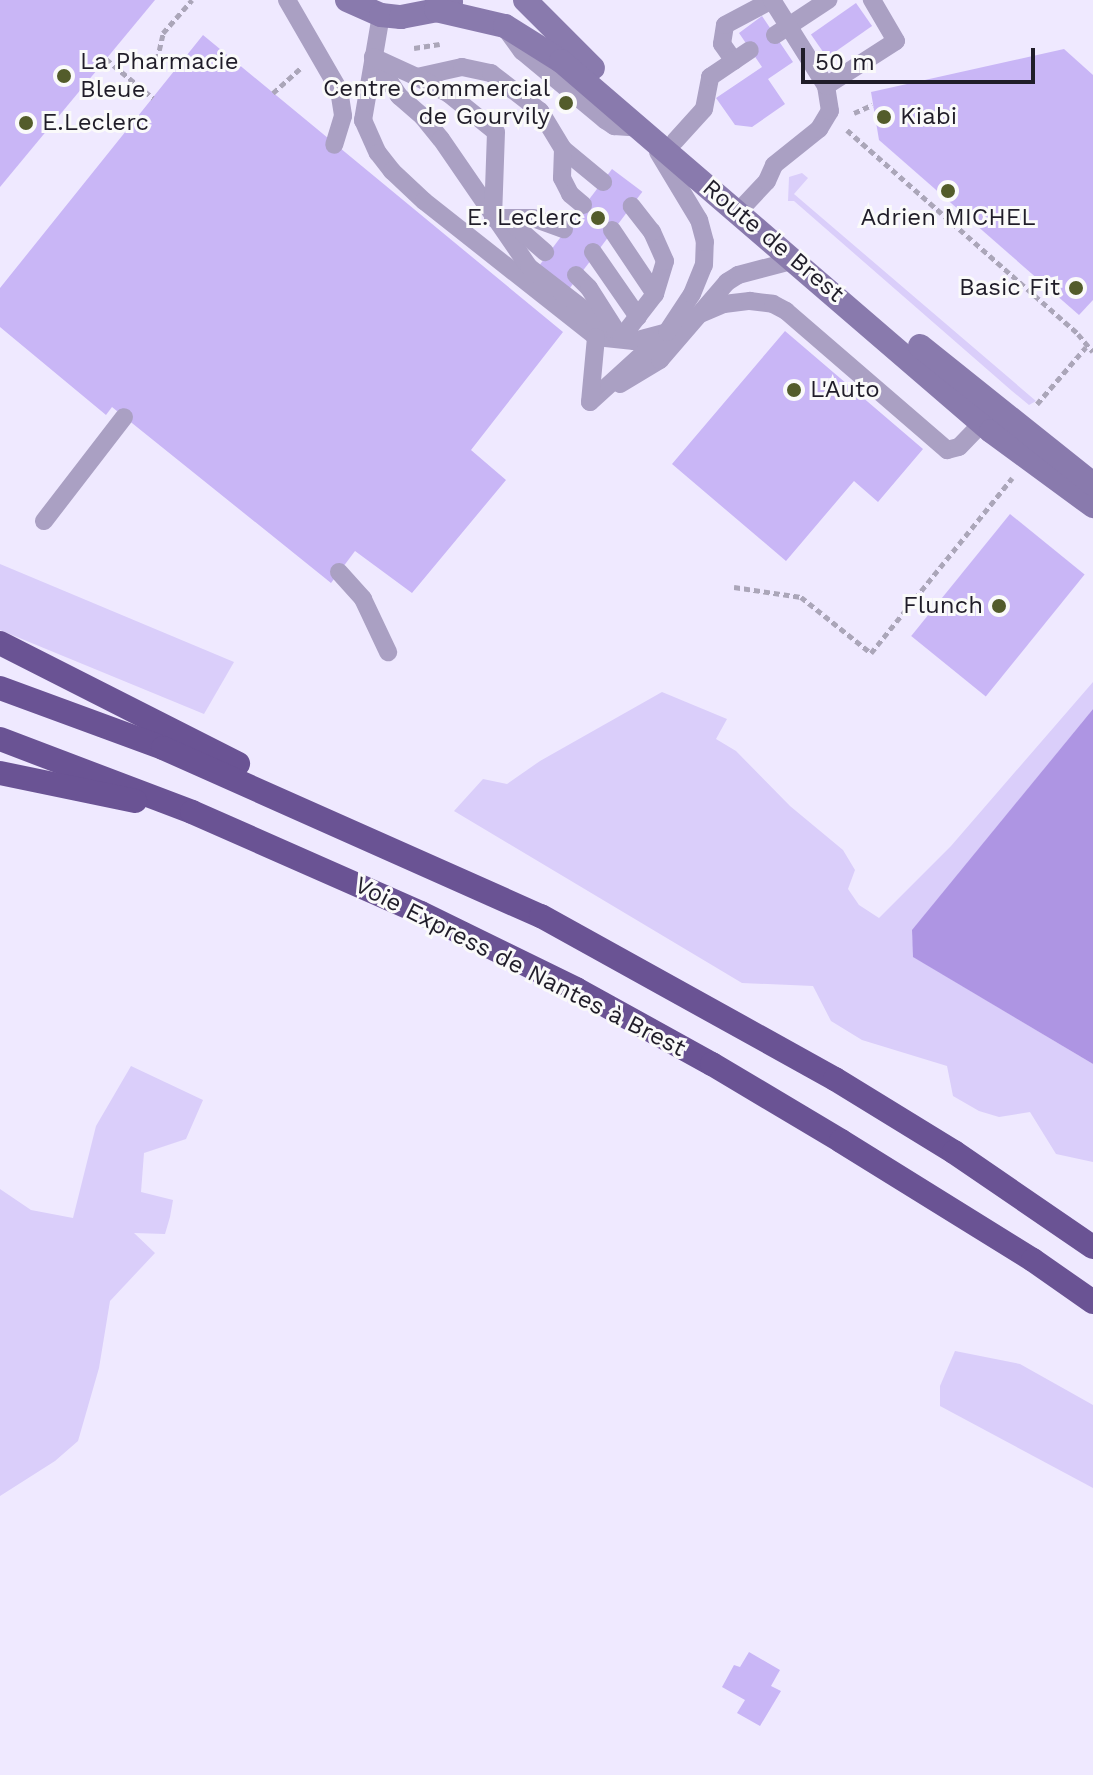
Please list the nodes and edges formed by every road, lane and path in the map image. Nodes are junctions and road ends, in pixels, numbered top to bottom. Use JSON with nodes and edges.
{"nodes":[{"id":1,"x":192,"y":0,"type":"edge"},
{"id":2,"x":287,"y":0,"type":"edge"},
{"id":3,"x":347,"y":0,"type":"edge"},
{"id":4,"x":772,"y":0,"type":"edge"},
{"id":5,"x":828,"y":0,"type":"edge"},
{"id":6,"x":872,"y":0,"type":"edge"},
{"id":7,"x":445,"y":5,"type":"edge"},
{"id":8,"x":530,"y":7,"type":"edge"},
{"id":9,"x":381,"y":15,"type":"junction"},
{"id":10,"x":781,"y":30,"type":"junction"},
{"id":11,"x":750,"y":50,"type":"dead end"},
{"id":12,"x":373,"y":57,"type":"junction"},
{"id":13,"x":106,"y":59,"type":"dead end"},
{"id":14,"x":157,"y":60,"type":"dead end"},
{"id":15,"x":734,"y":61,"type":"junction"},
{"id":16,"x":417,"y":77,"type":"junction"},
{"id":17,"x":826,"y":86,"type":"junction"},
{"id":18,"x":153,"y":98,"type":"dead end"},
{"id":19,"x":825,"y":121,"type":"junction"},
{"id":20,"x":643,"y":131,"type":"junction"},
{"id":21,"x":675,"y":141,"type":"junction"},
{"id":22,"x":334,"y":145,"type":"dead end"},
{"id":23,"x":563,"y":149,"type":"junction"},
{"id":24,"x":603,"y":182,"type":"dead end"},
{"id":25,"x":583,"y":205,"type":"dead end"},
{"id":26,"x":632,"y":206,"type":"dead end"},
{"id":27,"x":743,"y":207,"type":"junction"},
{"id":28,"x":500,"y":218,"type":"junction"},
{"id":29,"x":564,"y":229,"type":"dead end"},
{"id":30,"x":612,"y":230,"type":"dead end"},
{"id":31,"x":545,"y":252,"type":"dead end"},
{"id":32,"x":593,"y":252,"type":"dead end"},
{"id":33,"x":795,"y":260,"type":"junction"},
{"id":34,"x":576,"y":275,"type":"dead end"},
{"id":35,"x":655,"y":294,"type":"junction"},
{"id":36,"x":698,"y":315,"type":"junction"},
{"id":37,"x":638,"y":317,"type":"junction"},
{"id":38,"x":667,"y":332,"type":"junction"},
{"id":39,"x":596,"y":337,"type":"junction"},
{"id":40,"x":621,"y":338,"type":"junction"},
{"id":41,"x":1086,"y":347,"type":"junction"},
{"id":42,"x":1093,"y":352,"type":"edge"},
{"id":43,"x":1050,"y":390,"type":"dead end"},
{"id":44,"x":590,"y":402,"type":"junction"},
{"id":45,"x":124,"y":417,"type":"dead end"},
{"id":46,"x":982,"y":423,"type":"junction"},
{"id":47,"x":1028,"y":459,"type":"junction"},
{"id":48,"x":1093,"y":484,"type":"edge"},
{"id":49,"x":1093,"y":506,"type":"edge"},
{"id":50,"x":44,"y":521,"type":"dead end"},
{"id":51,"x":339,"y":572,"type":"dead end"},
{"id":52,"x":734,"y":587,"type":"dead end"},
{"id":53,"x":0,"y":643,"type":"edge"},
{"id":54,"x":388,"y":652,"type":"dead end"},
{"id":55,"x":0,"y":688,"type":"edge"},
{"id":56,"x":0,"y":739,"type":"edge"},
{"id":57,"x":0,"y":773,"type":"edge"},
{"id":58,"x":192,"y":812,"type":"junction"},
{"id":59,"x":464,"y":879,"type":"junction"},
{"id":60,"x":1093,"y":1247,"type":"edge"},
{"id":61,"x":1093,"y":1302,"type":"edge"}],
"edges":[{"from":1,"to":14,"type":"path"},
{"from":2,"to":22,"type":"lane"},
{"from":3,"to":9,"type":"main road"},
{"from":4,"to":10,"type":"lane"},
{"from":4,"to":15,"type":"lane"},
{"from":5,"to":10,"type":"lane"},
{"from":6,"to":17,"type":"lane"},
{"from":7,"to":9,"type":"main road"},
{"from":7,"to":20,"type":"main road","name":"Route de Brest"},
{"from":8,"to":21,"type":"main road","name":"Route de Brest"},
{"from":9,"to":12,"type":"lane"},
{"from":10,"to":17,"type":"lane"},
{"from":11,"to":15,"type":"lane"},
{"from":12,"to":16,"type":"lane"},
{"from":12,"to":28,"type":"lane"},
{"from":12,"to":39,"type":"lane"},
{"from":13,"to":18,"type":"path"},
{"from":15,"to":21,"type":"lane"},
{"from":16,"to":23,"type":"lane"},
{"from":16,"to":28,"type":"lane"},
{"from":17,"to":19,"type":"lane"},
{"from":19,"to":27,"type":"lane"},
{"from":19,"to":41,"type":"path"},
{"from":20,"to":27,"type":"main road","name":"Route de Brest"},
{"from":20,"to":38,"type":"lane"},
{"from":21,"to":27,"type":"main road","name":"Route de Brest"},
{"from":23,"to":24,"type":"lane"},
{"from":23,"to":25,"type":"lane"},
{"from":26,"to":35,"type":"lane"},
{"from":27,"to":33,"type":"main road","name":"Route de Brest"},
{"from":27,"to":48,"type":"main road","name":"Route de Brest"},
{"from":28,"to":29,"type":"lane"},
{"from":28,"to":31,"type":"lane"},
{"from":28,"to":40,"type":"lane"},
{"from":30,"to":35,"type":"lane"},
{"from":32,"to":37,"type":"lane"},
{"from":33,"to":36,"type":"lane"},
{"from":33,"to":46,"type":"main road","name":"Route de Brest"},
{"from":34,"to":40,"type":"lane"},
{"from":35,"to":37,"type":"lane"},
{"from":36,"to":44,"type":"lane"},
{"from":36,"to":46,"type":"lane"},
{"from":37,"to":40,"type":"lane"},
{"from":38,"to":40,"type":"lane"},
{"from":38,"to":44,"type":"lane"},
{"from":39,"to":40,"type":"lane"},
{"from":39,"to":44,"type":"lane"},
{"from":41,"to":42,"type":"path"},
{"from":41,"to":43,"type":"path"},
{"from":45,"to":50,"type":"lane"},
{"from":46,"to":47,"type":"main road","name":"Route de Brest"},
{"from":47,"to":49,"type":"main road","name":"Route de Brest"},
{"from":47,"to":52,"type":"path"},
{"from":51,"to":54,"type":"lane"},
{"from":53,"to":59,"type":"highway"},
{"from":55,"to":59,"type":"highway","name":"Voie Express de Nantes à Brest"},
{"from":56,"to":58,"type":"highway","name":"Voie Express de Nantes à Brest"},
{"from":57,"to":58,"type":"highway"},
{"from":58,"to":61,"type":"highway","name":"Voie Express de Nantes à Brest"},
{"from":59,"to":60,"type":"highway","name":"Voie Express de Nantes à Brest"}]}
